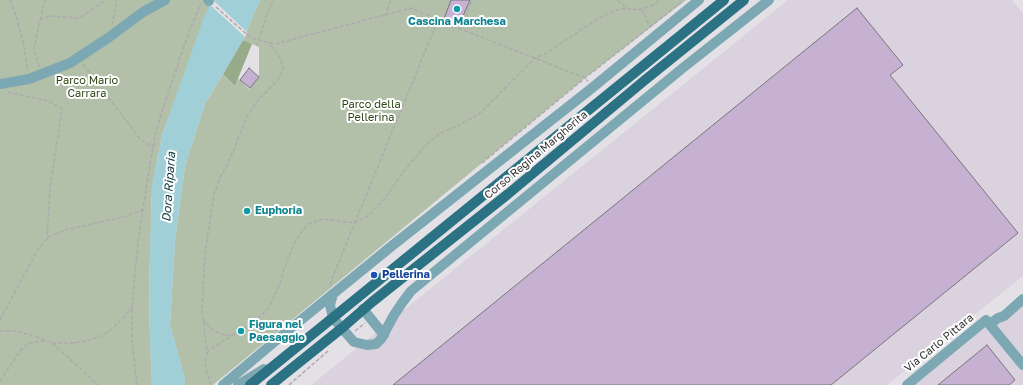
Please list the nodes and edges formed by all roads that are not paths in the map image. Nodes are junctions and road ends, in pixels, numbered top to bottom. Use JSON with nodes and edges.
{"nodes":[{"id":1,"x":165,"y":0,"type":"edge"},
{"id":2,"x":699,"y":0,"type":"edge"},
{"id":3,"x":724,"y":0,"type":"edge"},
{"id":4,"x":744,"y":0,"type":"edge"},
{"id":5,"x":769,"y":0,"type":"edge"},
{"id":6,"x":3,"y":88,"type":"edge"},
{"id":7,"x":332,"y":291,"type":"junction"},
{"id":8,"x":1023,"y":299,"type":"edge"},
{"id":9,"x":363,"y":310,"type":"junction"},
{"id":10,"x":333,"y":318,"type":"junction"},
{"id":11,"x":988,"y":322,"type":"junction"},
{"id":12,"x":342,"y":328,"type":"junction"},
{"id":13,"x":384,"y":335,"type":"junction"},
{"id":14,"x":285,"y":357,"type":"junction"},
{"id":15,"x":1023,"y":364,"type":"edge"},
{"id":16,"x":223,"y":385,"type":"edge"},
{"id":17,"x":238,"y":385,"type":"edge"},
{"id":18,"x":250,"y":385,"type":"edge"},
{"id":19,"x":271,"y":385,"type":"edge"},
{"id":20,"x":907,"y":385,"type":"edge"}],
"edges":[{"from":1,"to":6,"type":"street"},
{"from":2,"to":7,"type":"street","name":"Corso Regina Margherita"},
{"from":3,"to":10,"type":"main road","name":"Corso Regina Margherita"},
{"from":4,"to":9,"type":"main road","name":"Corso Regina Margherita"},
{"from":5,"to":13,"type":"street"},
{"from":7,"to":10,"type":"street"},
{"from":7,"to":16,"type":"street","name":"Corso Regina Margherita"},
{"from":8,"to":11,"type":"street","name":"Via Carlo Pittara"},
{"from":9,"to":12,"type":"main road","name":"Corso Regina Margherita"},
{"from":9,"to":13,"type":"street"},
{"from":10,"to":12,"type":"street"},
{"from":10,"to":14,"type":"main road","name":"Corso Regina Margherita"},
{"from":11,"to":15,"type":"street"},
{"from":11,"to":20,"type":"street","name":"Via Carlo Pittara"},
{"from":12,"to":13,"type":"street"},
{"from":12,"to":19,"type":"main road","name":"Corso Regina Margherita"},
{"from":14,"to":17,"type":"street","name":"Corso Regina Margherita"},
{"from":14,"to":18,"type":"main road","name":"Corso Regina Margherita"}]}
